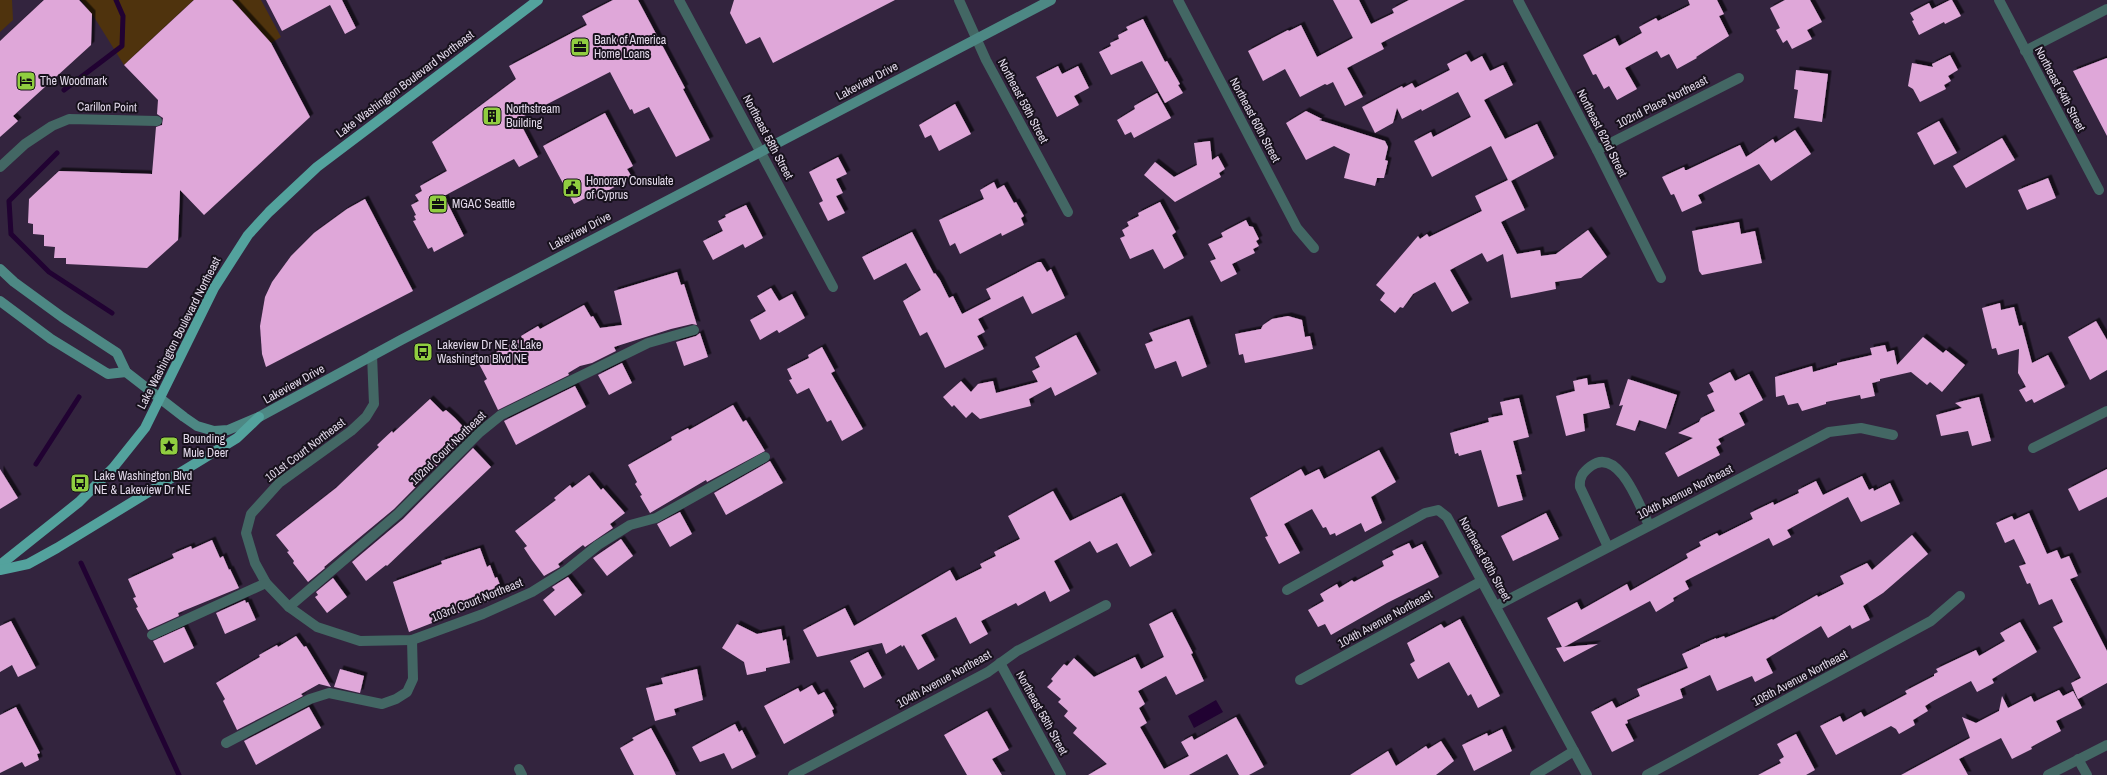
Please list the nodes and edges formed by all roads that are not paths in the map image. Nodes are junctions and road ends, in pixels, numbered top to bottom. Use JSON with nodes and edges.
{"nodes":[{"id":1,"x":538,"y":0,"type":"edge"},
{"id":2,"x":679,"y":0,"type":"edge"},
{"id":3,"x":959,"y":0,"type":"edge"},
{"id":4,"x":1051,"y":0,"type":"edge"},
{"id":5,"x":1178,"y":0,"type":"edge"},
{"id":6,"x":1518,"y":0,"type":"edge"},
{"id":7,"x":1999,"y":0,"type":"edge"},
{"id":8,"x":2107,"y":9,"type":"edge"},
{"id":9,"x":977,"y":38,"type":"junction"},
{"id":10,"x":2025,"y":51,"type":"junction"},
{"id":11,"x":1739,"y":78,"type":"dead end"},
{"id":12,"x":157,"y":121,"type":"dead end"},
{"id":13,"x":1597,"y":150,"type":"junction"},
{"id":14,"x":761,"y":152,"type":"junction"},
{"id":15,"x":0,"y":167,"type":"edge"},
{"id":16,"x":2099,"y":190,"type":"dead end"},
{"id":17,"x":1068,"y":212,"type":"dead end"},
{"id":18,"x":1314,"y":248,"type":"dead end"},
{"id":19,"x":0,"y":268,"type":"edge"},
{"id":20,"x":1661,"y":278,"type":"dead end"},
{"id":21,"x":833,"y":287,"type":"dead end"},
{"id":22,"x":0,"y":301,"type":"edge"},
{"id":23,"x":694,"y":330,"type":"dead end"},
{"id":24,"x":372,"y":355,"type":"junction"},
{"id":25,"x":126,"y":372,"type":"junction"},
{"id":26,"x":160,"y":398,"type":"junction"},
{"id":27,"x":2107,"y":411,"type":"edge"},
{"id":28,"x":259,"y":417,"type":"junction"},
{"id":29,"x":1892,"y":435,"type":"dead end"},
{"id":30,"x":2033,"y":448,"type":"dead end"},
{"id":31,"x":765,"y":457,"type":"dead end"},
{"id":32,"x":1649,"y":525,"type":"junction"},
{"id":33,"x":1608,"y":547,"type":"junction"},
{"id":34,"x":0,"y":565,"type":"edge"},
{"id":35,"x":0,"y":570,"type":"edge"},
{"id":36,"x":1482,"y":581,"type":"junction"},
{"id":37,"x":266,"y":583,"type":"junction"},
{"id":38,"x":1287,"y":590,"type":"dead end"},
{"id":39,"x":1960,"y":596,"type":"dead end"},
{"id":40,"x":1106,"y":605,"type":"dead end"},
{"id":41,"x":1496,"y":606,"type":"junction"},
{"id":42,"x":289,"y":607,"type":"junction"},
{"id":43,"x":152,"y":635,"type":"dead end"},
{"id":44,"x":412,"y":640,"type":"junction"},
{"id":45,"x":1000,"y":663,"type":"junction"},
{"id":46,"x":1300,"y":680,"type":"dead end"},
{"id":47,"x":226,"y":743,"type":"dead end"},
{"id":48,"x":2107,"y":745,"type":"edge"},
{"id":49,"x":1574,"y":751,"type":"junction"},
{"id":50,"x":2078,"y":759,"type":"junction"},
{"id":51,"x":793,"y":775,"type":"edge"},
{"id":52,"x":1061,"y":775,"type":"edge"},
{"id":53,"x":1535,"y":775,"type":"edge"},
{"id":54,"x":1587,"y":775,"type":"edge"},
{"id":55,"x":1648,"y":775,"type":"edge"},
{"id":56,"x":2048,"y":775,"type":"edge"},
{"id":57,"x":2087,"y":775,"type":"edge"}],
"edges":[{"from":1,"to":26,"type":"main road","name":"Lake Washington Boulevard Northeast"},
{"from":2,"to":14,"type":"street","name":"Northeast 58th Street"},
{"from":3,"to":9,"type":"street","name":"Northeast 59th Street"},
{"from":4,"to":9,"type":"street","name":"Lakeview Drive"},
{"from":5,"to":18,"type":"street","name":"Northeast 60th Street"},
{"from":6,"to":13,"type":"street","name":"Northeast 62nd Street"},
{"from":7,"to":10,"type":"street","name":"Northeast 64th Street"},
{"from":8,"to":10,"type":"street"},
{"from":9,"to":14,"type":"street","name":"Lakeview Drive"},
{"from":9,"to":17,"type":"street","name":"Northeast 59th Street"},
{"from":10,"to":16,"type":"street","name":"Northeast 64th Street"},
{"from":11,"to":13,"type":"street","name":"102nd Place Northeast"},
{"from":12,"to":15,"type":"street","name":"Carillon Point"},
{"from":13,"to":20,"type":"street","name":"Northeast 62nd Street"},
{"from":14,"to":21,"type":"street","name":"Northeast 58th Street"},
{"from":14,"to":24,"type":"street","name":"Lakeview Drive"},
{"from":19,"to":25,"type":"street","name":"Lakeview Drive"},
{"from":22,"to":25,"type":"street"},
{"from":23,"to":42,"type":"street","name":"102nd Court Northeast"},
{"from":24,"to":28,"type":"street","name":"Lakeview Drive"},
{"from":24,"to":37,"type":"street","name":"101st Court Northeast"},
{"from":25,"to":26,"type":"street","name":"Lakeview Drive"},
{"from":26,"to":28,"type":"street","name":"Lakeview Drive"},
{"from":26,"to":34,"type":"main road","name":"Lake Washington Boulevard Northeast"},
{"from":27,"to":30,"type":"street"},
{"from":28,"to":35,"type":"main road"},
{"from":29,"to":32,"type":"street","name":"104th Avenue Northeast"},
{"from":31,"to":44,"type":"street","name":"103rd Court Northeast"},
{"from":32,"to":33,"type":"street","name":"104th Avenue Northeast"},
{"from":32,"to":33,"type":"street"},
{"from":33,"to":41,"type":"street","name":"104th Avenue Northeast"},
{"from":36,"to":38,"type":"street","name":"Northeast 60th Street"},
{"from":36,"to":41,"type":"street","name":"Northeast 60th Street"},
{"from":36,"to":46,"type":"street","name":"104th Avenue Northeast"},
{"from":37,"to":42,"type":"street","name":"101st Court Northeast"},
{"from":37,"to":43,"type":"street"},
{"from":39,"to":55,"type":"street","name":"105th Avenue Northeast"},
{"from":40,"to":45,"type":"street","name":"104th Avenue Northeast"},
{"from":41,"to":49,"type":"street","name":"Northeast 60th Street"},
{"from":42,"to":44,"type":"street","name":"103rd Court Northeast"},
{"from":44,"to":47,"type":"street"},
{"from":45,"to":51,"type":"street","name":"104th Avenue Northeast"},
{"from":45,"to":52,"type":"street","name":"Northeast 58th Street"},
{"from":48,"to":50,"type":"street"},
{"from":49,"to":53,"type":"street"},
{"from":49,"to":54,"type":"street","name":"Northeast 60th Street"},
{"from":50,"to":56,"type":"street"},
{"from":50,"to":57,"type":"street"}]}
